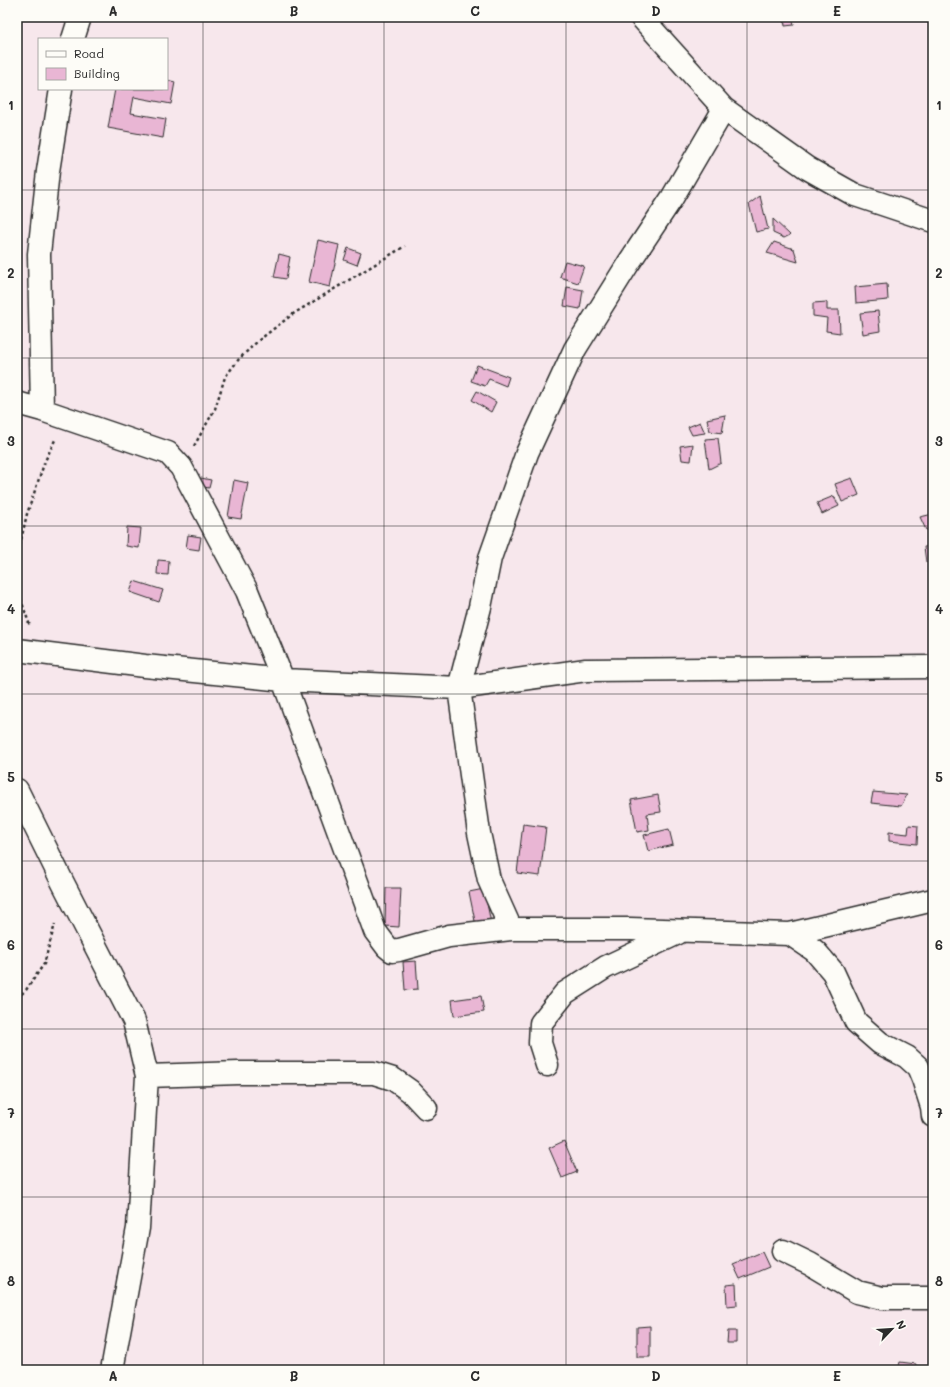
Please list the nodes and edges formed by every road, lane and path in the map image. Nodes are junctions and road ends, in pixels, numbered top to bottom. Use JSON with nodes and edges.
{"nodes":[{"id":1,"x":80,"y":17,"type":"edge"},
{"id":2,"x":642,"y":17,"type":"edge"},
{"id":3,"x":73,"y":38,"type":"edge"},
{"id":4,"x":62,"y":90,"type":"edge"},
{"id":5,"x":724,"y":109,"type":"junction"},
{"id":6,"x":933,"y":221,"type":"edge"},
{"id":7,"x":405,"y":246,"type":"dead end"},
{"id":8,"x":17,"y":403,"type":"edge"},
{"id":9,"x":42,"y":410,"type":"junction"},
{"id":10,"x":65,"y":417,"type":"junction"},
{"id":11,"x":181,"y":467,"type":"junction"},
{"id":12,"x":17,"y":557,"type":"edge"},
{"id":13,"x":17,"y":569,"type":"edge"},
{"id":14,"x":17,"y":650,"type":"edge"},
{"id":15,"x":40,"y":653,"type":"junction"},
{"id":16,"x":933,"y":667,"type":"edge"},
{"id":17,"x":283,"y":680,"type":"junction"},
{"id":18,"x":459,"y":688,"type":"junction"},
{"id":19,"x":17,"y":790,"type":"edge"},
{"id":20,"x":63,"y":883,"type":"junction"},
{"id":21,"x":933,"y":900,"type":"edge"},
{"id":22,"x":511,"y":929,"type":"junction"},
{"id":23,"x":681,"y":931,"type":"junction"},
{"id":24,"x":790,"y":934,"type":"junction"},
{"id":25,"x":17,"y":998,"type":"edge"},
{"id":26,"x":547,"y":1065,"type":"dead end"},
{"id":27,"x":147,"y":1076,"type":"junction"},
{"id":28,"x":426,"y":1108,"type":"dead end"},
{"id":29,"x":933,"y":1116,"type":"edge"},
{"id":30,"x":784,"y":1251,"type":"dead end"},
{"id":31,"x":933,"y":1298,"type":"edge"},
{"id":32,"x":112,"y":1370,"type":"edge"}],
"edges":[{"from":1,"to":3,"type":"street"},
{"from":2,"to":5,"type":"street"},
{"from":4,"to":9,"type":"street"},
{"from":5,"to":6,"type":"street"},
{"from":5,"to":18,"type":"street"},
{"from":7,"to":11,"type":"path"},
{"from":8,"to":9,"type":"street"},
{"from":9,"to":10,"type":"street"},
{"from":10,"to":11,"type":"street"},
{"from":10,"to":12,"type":"path"},
{"from":11,"to":17,"type":"street"},
{"from":13,"to":15,"type":"path"},
{"from":14,"to":15,"type":"street"},
{"from":15,"to":17,"type":"street"},
{"from":16,"to":18,"type":"street"},
{"from":17,"to":18,"type":"street"},
{"from":17,"to":22,"type":"street"},
{"from":18,"to":22,"type":"street"},
{"from":19,"to":20,"type":"street"},
{"from":20,"to":25,"type":"path"},
{"from":20,"to":27,"type":"street"},
{"from":21,"to":24,"type":"street"},
{"from":22,"to":23,"type":"street"},
{"from":23,"to":24,"type":"street"},
{"from":23,"to":26,"type":"street"},
{"from":24,"to":29,"type":"street"},
{"from":27,"to":28,"type":"street"},
{"from":27,"to":32,"type":"street"},
{"from":30,"to":31,"type":"street"}]}
